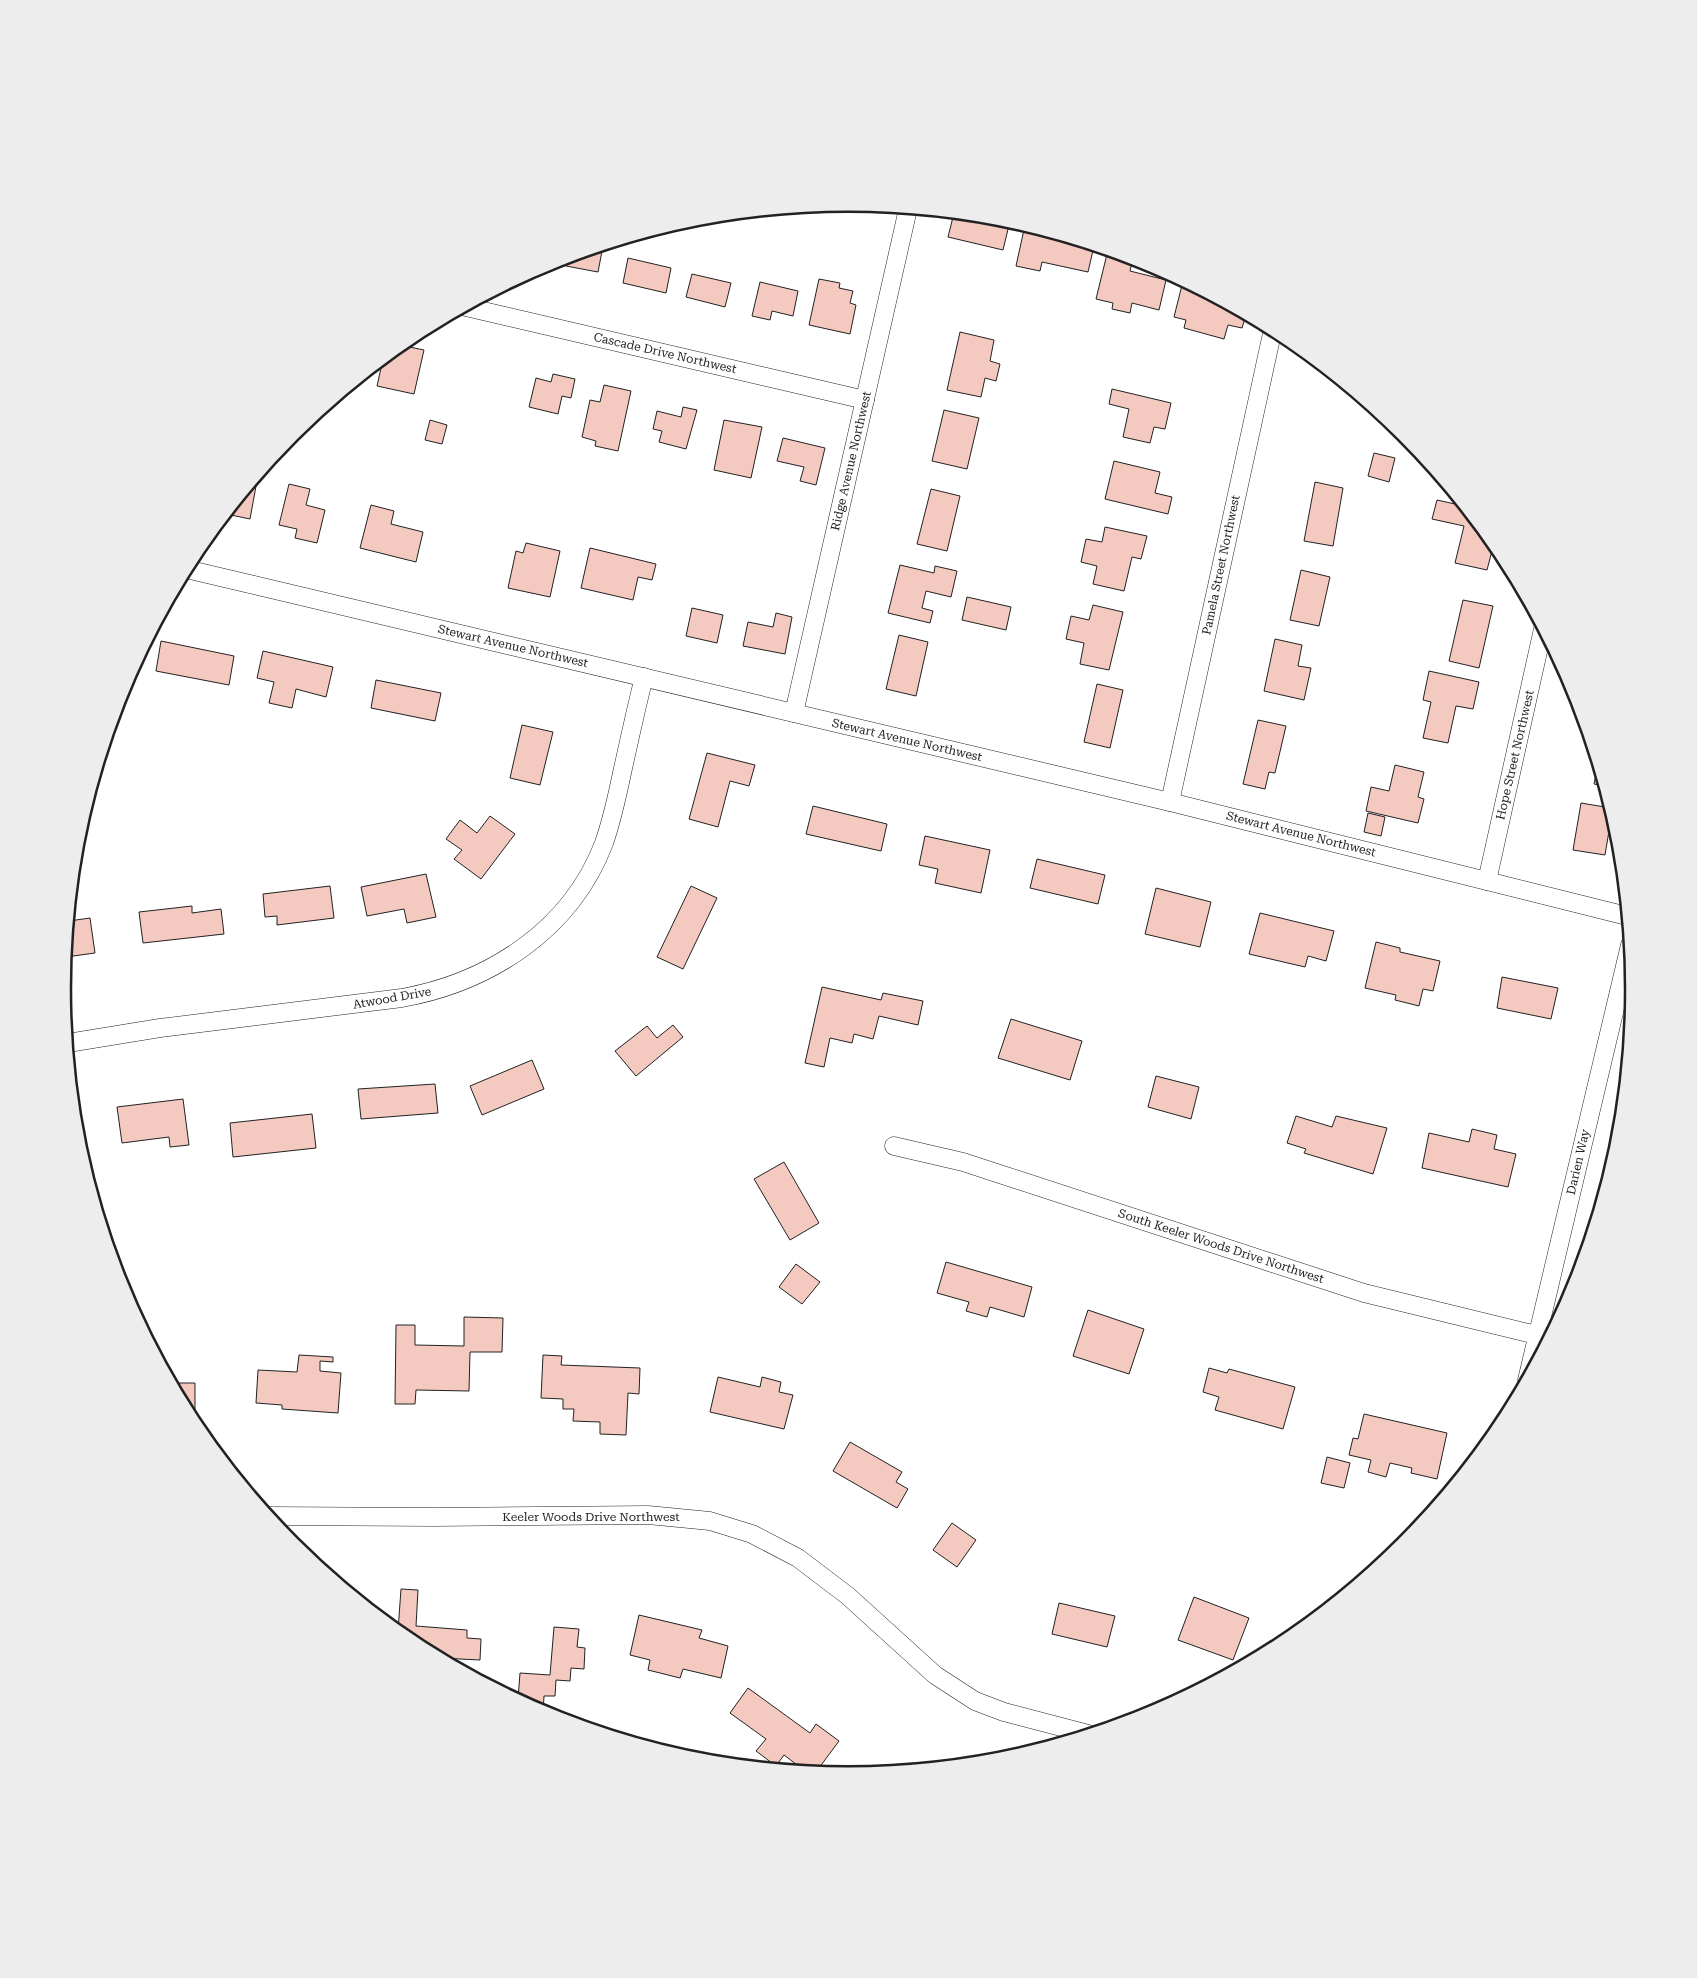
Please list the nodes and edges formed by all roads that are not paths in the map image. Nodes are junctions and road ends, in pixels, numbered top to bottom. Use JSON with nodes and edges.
{"nodes":[{"id":1,"x":907,"y":214,"type":"edge"},
{"id":2,"x":474,"y":309,"type":"edge"},
{"id":3,"x":1271,"y":337,"type":"edge"},
{"id":4,"x":865,"y":400,"type":"junction"},
{"id":5,"x":193,"y":571,"type":"edge"},
{"id":6,"x":1541,"y":636,"type":"edge"},
{"id":7,"x":644,"y":677,"type":"junction"},
{"id":8,"x":794,"y":713,"type":"junction"},
{"id":9,"x":1170,"y":802,"type":"junction"},
{"id":10,"x":1487,"y":881,"type":"junction"},
{"id":11,"x":1622,"y":915,"type":"edge"},
{"id":12,"x":1625,"y":967,"type":"edge"},
{"id":13,"x":73,"y":1042,"type":"edge"},
{"id":14,"x":894,"y":1146,"type":"dead end"},
{"id":15,"x":1543,"y":1336,"type":"edge"},
{"id":16,"x":278,"y":1516,"type":"edge"},
{"id":17,"x":1078,"y":1731,"type":"edge"}],
"edges":[{"from":1,"to":4,"type":"street","name":"Ridge Avenue Northwest"},
{"from":2,"to":4,"type":"street","name":"Cascade Drive Northwest"},
{"from":3,"to":9,"type":"street","name":"Pamela Street Northwest"},
{"from":4,"to":8,"type":"street","name":"Ridge Avenue Northwest"},
{"from":5,"to":7,"type":"street","name":"Stewart Avenue Northwest"},
{"from":6,"to":10,"type":"street","name":"Hope Street Northwest"},
{"from":7,"to":8,"type":"street","name":"Stewart Avenue Northwest"},
{"from":7,"to":13,"type":"street","name":"Atwood Drive"},
{"from":8,"to":9,"type":"street","name":"Stewart Avenue Northwest"},
{"from":9,"to":10,"type":"street","name":"Stewart Avenue Northwest"},
{"from":10,"to":11,"type":"street","name":"Stewart Avenue Northwest"},
{"from":12,"to":15,"type":"street","name":"Darien Way"},
{"from":14,"to":15,"type":"street","name":"South Keeler Woods Drive Northwest"},
{"from":16,"to":17,"type":"street","name":"Keeler Woods Drive Northwest"}]}
